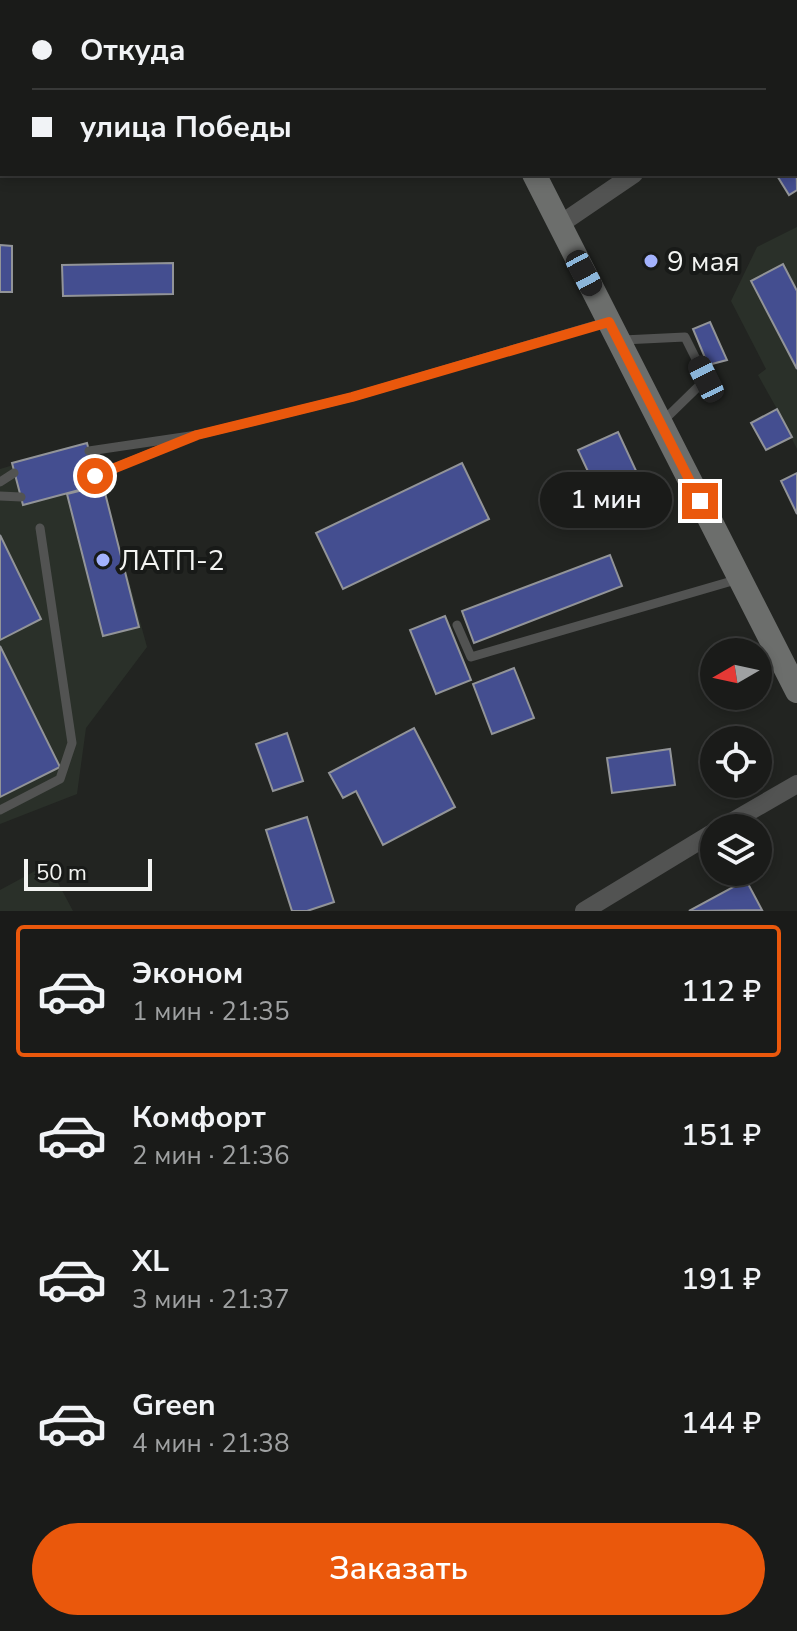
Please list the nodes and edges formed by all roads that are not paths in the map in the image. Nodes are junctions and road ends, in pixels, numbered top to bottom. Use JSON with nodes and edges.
{"nodes":[{"id":1,"x":535,"y":176,"type":"edge"},
{"id":2,"x":631,"y":176,"type":"edge"},
{"id":3,"x":559,"y":225,"type":"junction"},
{"id":4,"x":614,"y":331,"type":"junction"},
{"id":5,"x":660,"y":423,"type":"junction"},
{"id":6,"x":197,"y":435,"type":"junction"},
{"id":7,"x":89,"y":451,"type":"dead end"},
{"id":8,"x":14,"y":473,"type":"dead end"},
{"id":9,"x":95,"y":476,"type":"dead end"},
{"id":10,"x":0,"y":482,"type":"edge"},
{"id":11,"x":0,"y":496,"type":"edge"},
{"id":12,"x":21,"y":497,"type":"dead end"},
{"id":13,"x":40,"y":528,"type":"dead end"},
{"id":14,"x":739,"y":579,"type":"junction"},
{"id":15,"x":457,"y":625,"type":"dead end"},
{"id":16,"x":797,"y":691,"type":"edge"},
{"id":17,"x":797,"y":784,"type":"edge"},
{"id":18,"x":0,"y":810,"type":"edge"},
{"id":19,"x":745,"y":814,"type":"edge"},
{"id":20,"x":700,"y":841,"type":"edge"},
{"id":21,"x":584,"y":911,"type":"edge"}],
"edges":[{"from":1,"to":3,"type":"main road"},
{"from":2,"to":3,"type":"street"},
{"from":3,"to":4,"type":"main road"},
{"from":4,"to":5,"type":"main road"},
{"from":4,"to":5,"type":"lane"},
{"from":4,"to":6,"type":"lane"},
{"from":5,"to":14,"type":"main road"},
{"from":6,"to":7,"type":"lane"},
{"from":6,"to":9,"type":"lane"},
{"from":8,"to":10,"type":"lane"},
{"from":11,"to":12,"type":"lane"},
{"from":13,"to":18,"type":"lane"},
{"from":14,"to":15,"type":"lane"},
{"from":14,"to":16,"type":"main road"},
{"from":17,"to":19,"type":"street"},
{"from":20,"to":21,"type":"street"}]}
